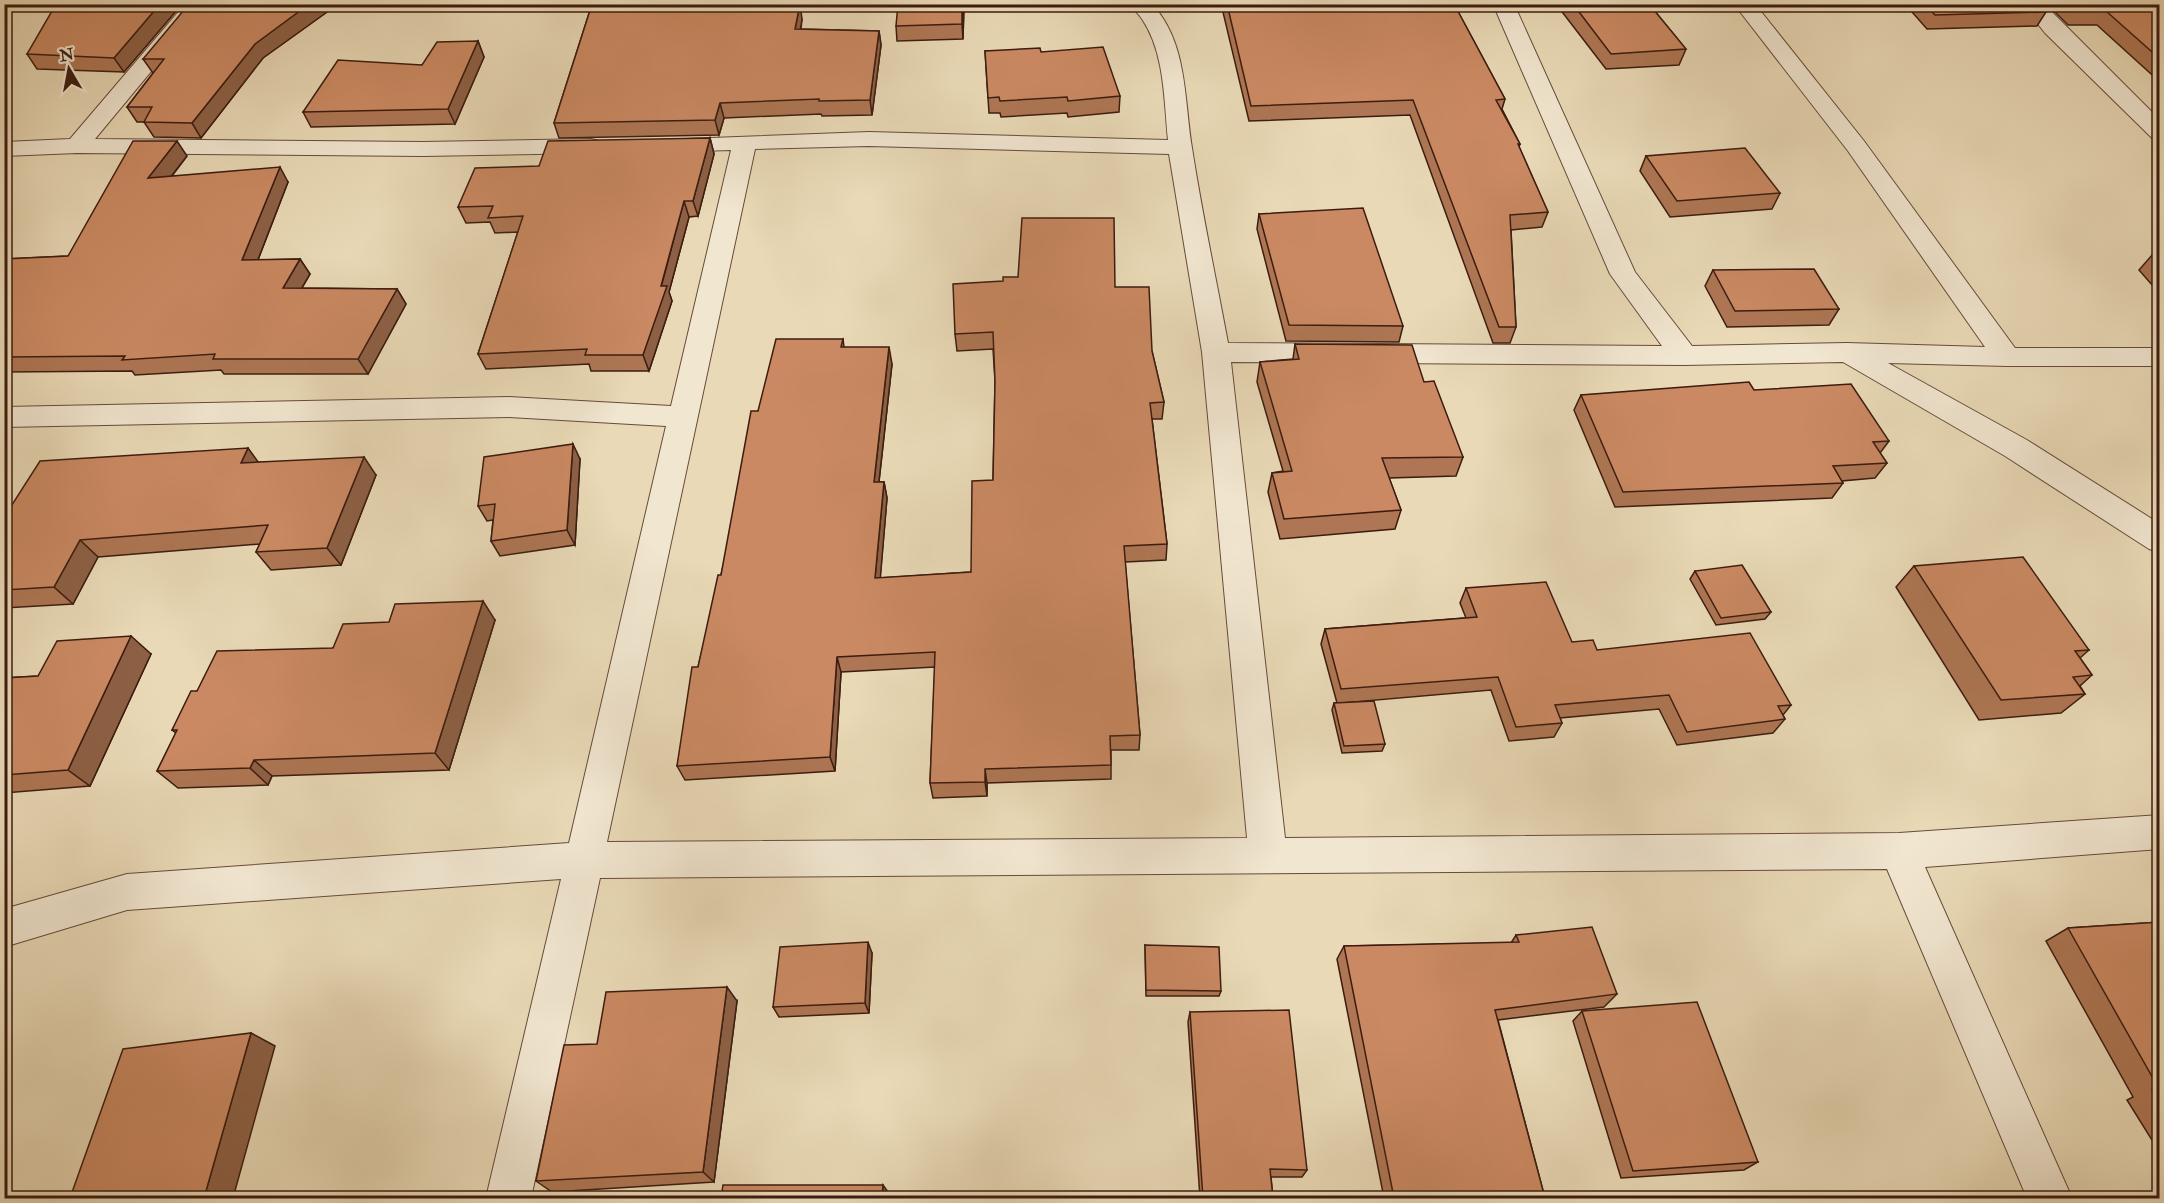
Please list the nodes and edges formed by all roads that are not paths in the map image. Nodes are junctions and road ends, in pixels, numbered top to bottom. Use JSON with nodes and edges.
{"nodes":[{"id":1,"x":197,"y":4,"type":"edge"},
{"id":2,"x":1140,"y":4,"type":"edge"},
{"id":3,"x":1503,"y":4,"type":"edge"},
{"id":4,"x":1744,"y":4,"type":"edge"},
{"id":5,"x":2032,"y":4,"type":"edge"},
{"id":6,"x":2160,"y":133,"type":"edge"},
{"id":7,"x":744,"y":144,"type":"junction"},
{"id":8,"x":608,"y":146,"type":"edge"},
{"id":9,"x":641,"y":146,"type":"edge"},
{"id":10,"x":77,"y":147,"type":"junction"},
{"id":11,"x":1180,"y":147,"type":"junction"},
{"id":12,"x":4,"y":149,"type":"edge"},
{"id":13,"x":1216,"y":352,"type":"junction"},
{"id":14,"x":1847,"y":352,"type":"junction"},
{"id":15,"x":1684,"y":356,"type":"junction"},
{"id":16,"x":2007,"y":357,"type":"junction"},
{"id":17,"x":2160,"y":357,"type":"edge"},
{"id":18,"x":4,"y":417,"type":"edge"},
{"id":19,"x":682,"y":417,"type":"junction"},
{"id":20,"x":2160,"y":540,"type":"edge"},
{"id":21,"x":2160,"y":832,"type":"edge"},
{"id":22,"x":1899,"y":851,"type":"junction"},
{"id":23,"x":1268,"y":854,"type":"junction"},
{"id":24,"x":585,"y":860,"type":"junction"},
{"id":25,"x":8,"y":926,"type":"edge"},
{"id":26,"x":509,"y":1198,"type":"edge"},
{"id":27,"x":2050,"y":1198,"type":"edge"}],
"edges":[{"from":1,"to":10,"type":"street"},
{"from":2,"to":11,"type":"street"},
{"from":3,"to":15,"type":"street"},
{"from":4,"to":16,"type":"street"},
{"from":5,"to":6,"type":"street"},
{"from":7,"to":9,"type":"street"},
{"from":7,"to":11,"type":"street"},
{"from":7,"to":19,"type":"street"},
{"from":8,"to":10,"type":"street"},
{"from":10,"to":12,"type":"street"},
{"from":11,"to":13,"type":"street"},
{"from":13,"to":15,"type":"street"},
{"from":13,"to":23,"type":"street"},
{"from":14,"to":15,"type":"street"},
{"from":14,"to":16,"type":"street"},
{"from":14,"to":20,"type":"street"},
{"from":16,"to":17,"type":"street"},
{"from":18,"to":19,"type":"street"},
{"from":19,"to":24,"type":"street"},
{"from":21,"to":22,"type":"street"},
{"from":22,"to":23,"type":"street"},
{"from":22,"to":27,"type":"street"},
{"from":23,"to":24,"type":"street"},
{"from":24,"to":25,"type":"street"},
{"from":24,"to":26,"type":"street"}]}
